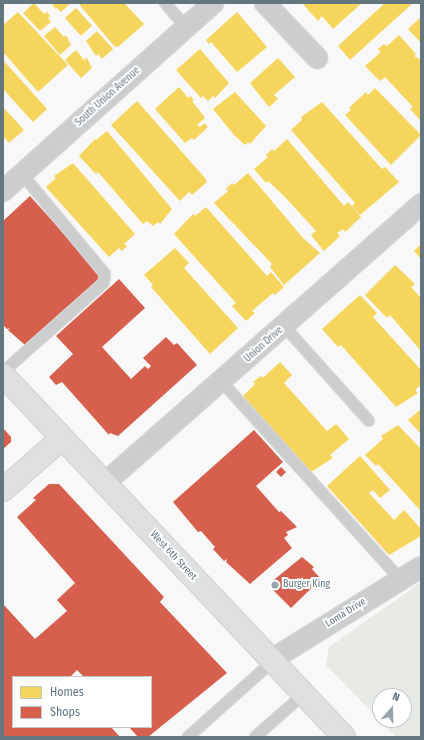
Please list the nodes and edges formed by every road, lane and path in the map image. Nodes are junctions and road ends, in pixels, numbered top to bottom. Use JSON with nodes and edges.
{"nodes":[{"id":1,"x":165,"y":3,"type":"edge"},
{"id":2,"x":212,"y":3,"type":"edge"},
{"id":3,"x":266,"y":3,"type":"edge"},
{"id":4,"x":186,"y":27,"type":"junction"},
{"id":5,"x":317,"y":58,"type":"dead end"},
{"id":6,"x":22,"y":174,"type":"junction"},
{"id":7,"x":3,"y":191,"type":"edge"},
{"id":8,"x":421,"y":204,"type":"edge"},
{"id":9,"x":284,"y":326,"type":"junction"},
{"id":10,"x":3,"y":372,"type":"edge"},
{"id":11,"x":3,"y":375,"type":"edge"},
{"id":12,"x":222,"y":382,"type":"junction"},
{"id":13,"x":369,"y":421,"type":"dead end"},
{"id":14,"x":61,"y":439,"type":"junction"},
{"id":15,"x":105,"y":484,"type":"junction"},
{"id":16,"x":3,"y":490,"type":"edge"},
{"id":17,"x":421,"y":567,"type":"edge"},
{"id":18,"x":400,"y":580,"type":"junction"},
{"id":19,"x":272,"y":661,"type":"junction"},
{"id":20,"x":304,"y":694,"type":"junction"},
{"id":21,"x":188,"y":737,"type":"edge"},
{"id":22,"x":255,"y":737,"type":"edge"},
{"id":23,"x":344,"y":737,"type":"edge"}],
"edges":[{"from":1,"to":4,"type":"lane"},
{"from":2,"to":4,"type":"street","name":"South Union Avenue"},
{"from":3,"to":5,"type":"street"},
{"from":4,"to":6,"type":"street","name":"South Union Avenue"},
{"from":6,"to":7,"type":"street","name":"South Union Avenue"},
{"from":6,"to":10,"type":"lane"},
{"from":8,"to":9,"type":"street","name":"Union Drive"},
{"from":9,"to":12,"type":"street","name":"Union Drive"},
{"from":9,"to":13,"type":"lane"},
{"from":11,"to":14,"type":"main road","name":"West 6th Street"},
{"from":12,"to":15,"type":"street","name":"Union Drive"},
{"from":12,"to":18,"type":"lane"},
{"from":14,"to":15,"type":"main road","name":"West 6th Street"},
{"from":14,"to":16,"type":"main road"},
{"from":15,"to":19,"type":"main road","name":"West 6th Street"},
{"from":17,"to":18,"type":"street","name":"Loma Drive"},
{"from":18,"to":19,"type":"street","name":"Loma Drive"},
{"from":19,"to":20,"type":"main road","name":"West 6th Street"},
{"from":19,"to":21,"type":"lane"},
{"from":20,"to":22,"type":"lane"},
{"from":20,"to":23,"type":"main road","name":"West 6th Street"}]}
